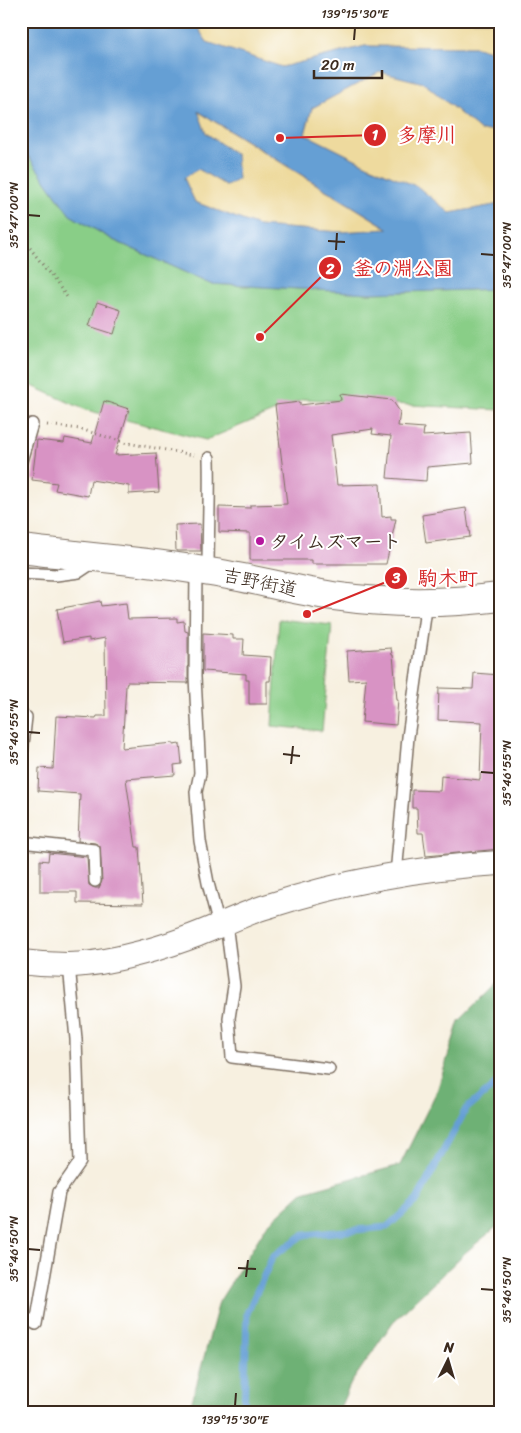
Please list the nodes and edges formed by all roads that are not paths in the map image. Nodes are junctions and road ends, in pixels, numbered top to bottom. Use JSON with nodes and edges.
{"nodes":[{"id":1,"x":32,"y":424,"type":"road end"},
{"id":2,"x":209,"y":458,"type":"road end"},
{"id":3,"x":21,"y":461,"type":"edge"},
{"id":4,"x":21,"y":549,"type":"edge"},
{"id":5,"x":99,"y":558,"type":"junction"},
{"id":6,"x":202,"y":570,"type":"junction"},
{"id":7,"x":21,"y":573,"type":"edge"},
{"id":8,"x":500,"y":597,"type":"edge"},
{"id":9,"x":427,"y":602,"type":"junction"},
{"id":10,"x":21,"y":716,"type":"edge"},
{"id":11,"x":21,"y":762,"type":"edge"},
{"id":12,"x":21,"y":842,"type":"edge"},
{"id":13,"x":500,"y":863,"type":"edge"},
{"id":14,"x":396,"y":875,"type":"junction"},
{"id":15,"x":96,"y":881,"type":"dead end"},
{"id":16,"x":223,"y":924,"type":"junction"},
{"id":17,"x":21,"y":962,"type":"edge"},
{"id":18,"x":69,"y":965,"type":"junction"},
{"id":19,"x":329,"y":1069,"type":"dead end"},
{"id":20,"x":21,"y":1316,"type":"edge"}],
"edges":[{"from":1,"to":3,"type":"lane"},
{"from":2,"to":6,"type":"lane"},
{"from":4,"to":5,"type":"highway","name":"吉野街道"},
{"from":5,"to":6,"type":"highway","name":"吉野街道"},
{"from":5,"to":7,"type":"lane"},
{"from":6,"to":9,"type":"highway","name":"吉野街道"},
{"from":6,"to":16,"type":"lane"},
{"from":8,"to":9,"type":"highway","name":"吉野街道"},
{"from":9,"to":14,"type":"lane"},
{"from":10,"to":11,"type":"lane"},
{"from":12,"to":15,"type":"lane"},
{"from":13,"to":14,"type":"street"},
{"from":14,"to":16,"type":"street"},
{"from":16,"to":18,"type":"street"},
{"from":16,"to":19,"type":"lane"},
{"from":17,"to":18,"type":"street"},
{"from":18,"to":20,"type":"lane"}]}
